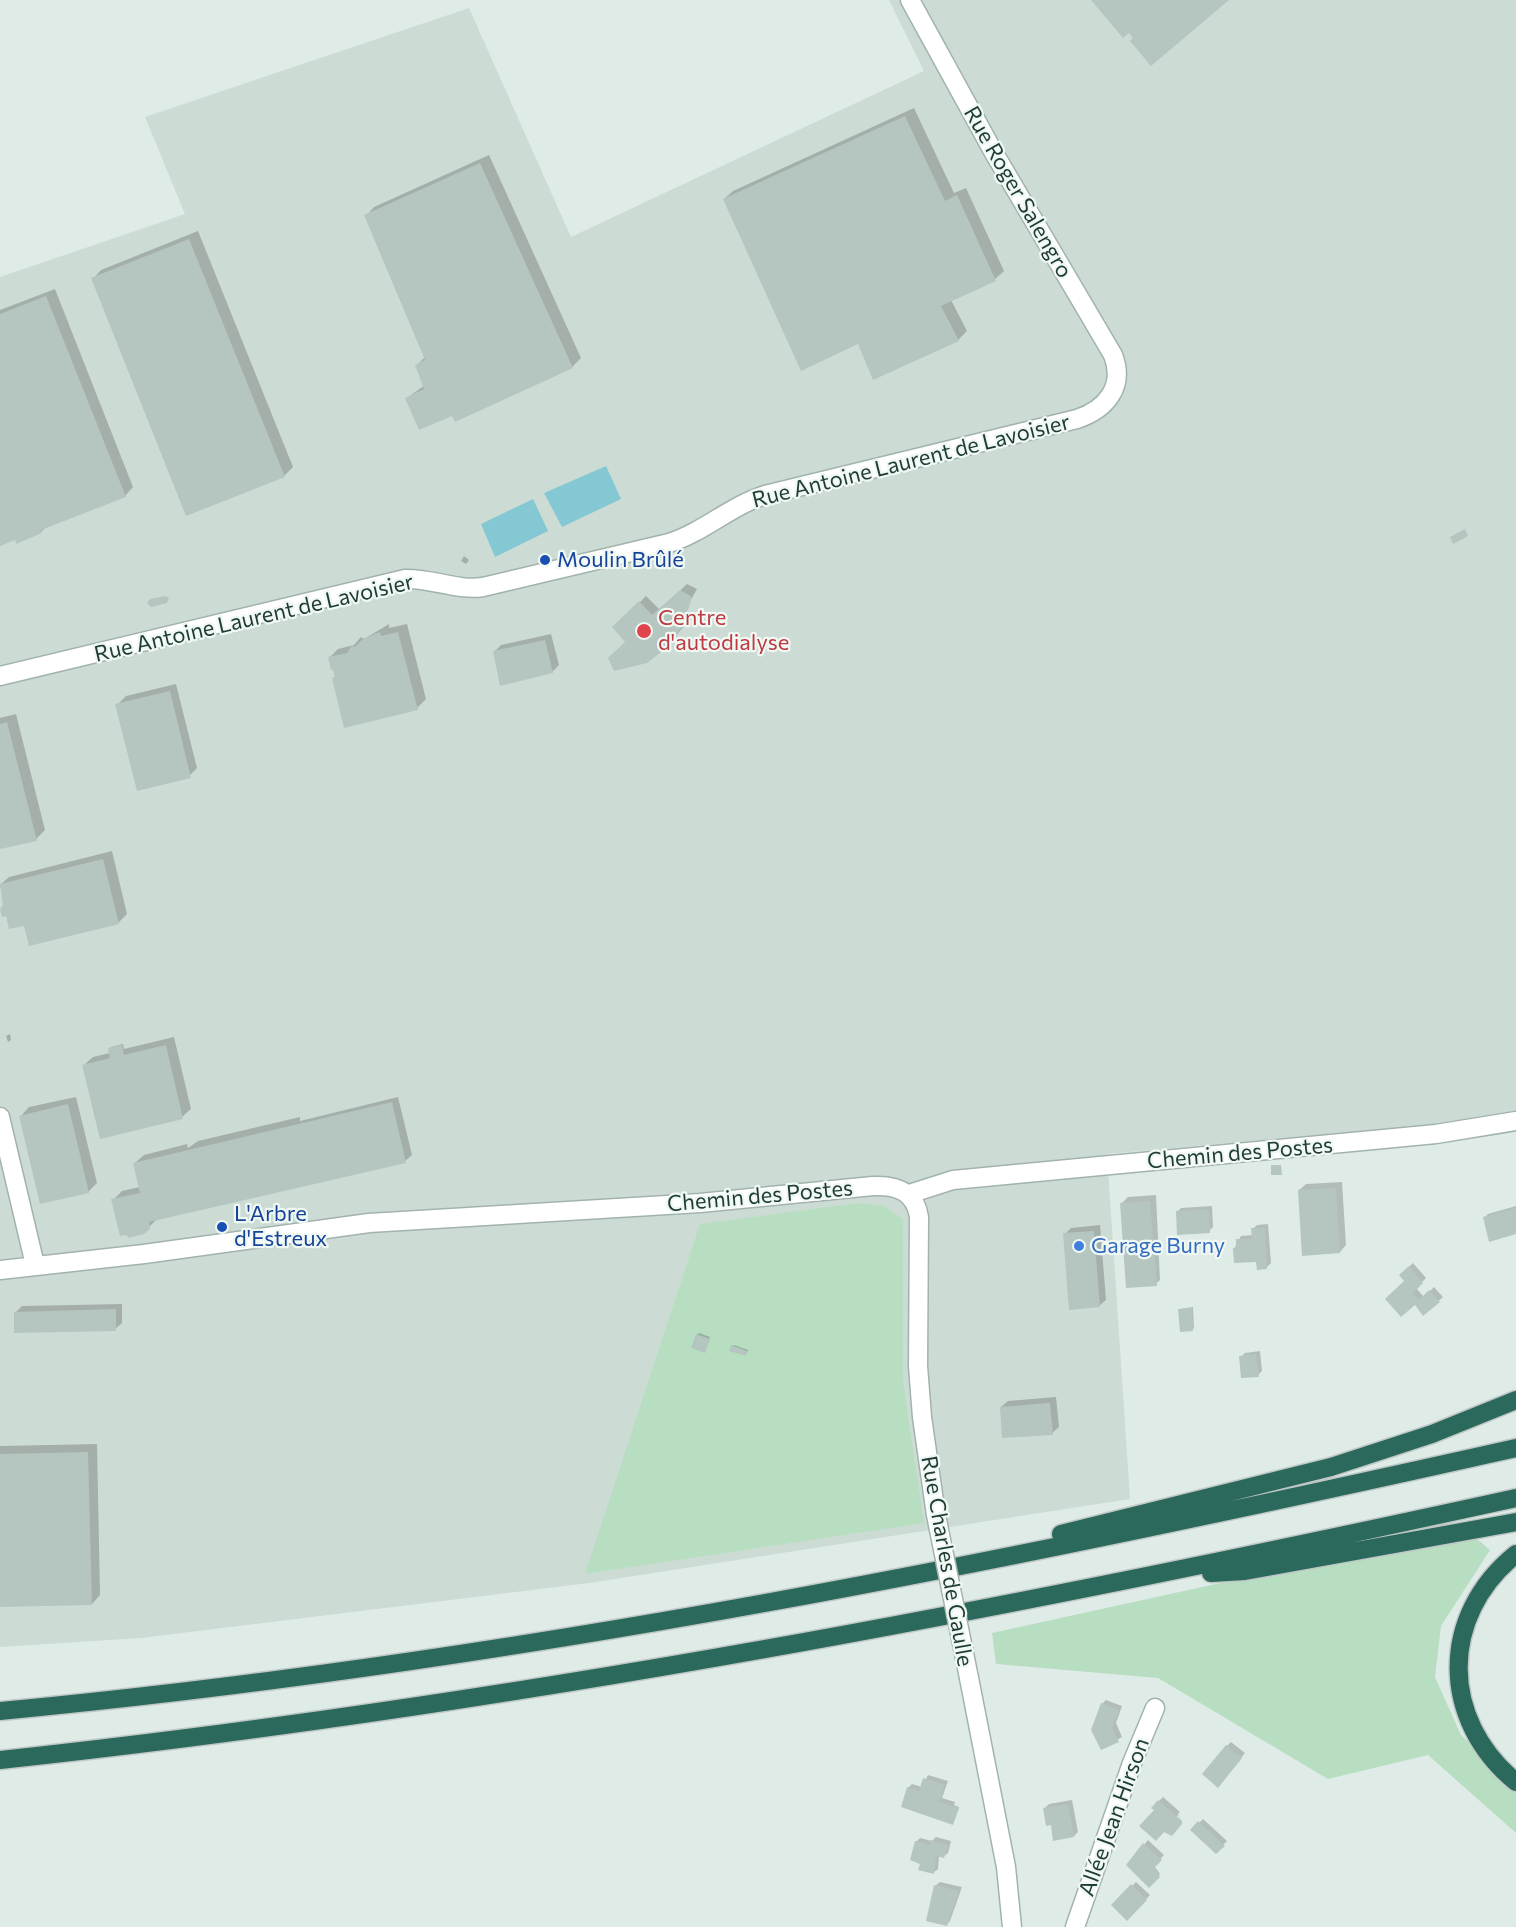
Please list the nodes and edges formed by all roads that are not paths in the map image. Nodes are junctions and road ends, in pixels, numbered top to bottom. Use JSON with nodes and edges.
{"nodes":[{"id":1,"x":910,"y":0,"type":"edge"},
{"id":2,"x":1116,"y":386,"type":"joint"},
{"id":3,"x":0,"y":676,"type":"edge"},
{"id":4,"x":0,"y":1117,"type":"edge"},
{"id":5,"x":1516,"y":1121,"type":"edge"},
{"id":6,"x":909,"y":1194,"type":"junction"},
{"id":7,"x":35,"y":1265,"type":"junction"},
{"id":8,"x":0,"y":1269,"type":"edge"},
{"id":9,"x":1516,"y":1400,"type":"edge"},
{"id":10,"x":1516,"y":1448,"type":"edge"},
{"id":11,"x":1516,"y":1498,"type":"edge"},
{"id":12,"x":1516,"y":1522,"type":"edge"},
{"id":13,"x":1516,"y":1554,"type":"edge"},
{"id":14,"x":993,"y":1559,"type":"junction"},
{"id":15,"x":1171,"y":1572,"type":"junction"},
{"id":16,"x":1155,"y":1708,"type":"dead end"},
{"id":17,"x":0,"y":1711,"type":"edge"},
{"id":18,"x":0,"y":1760,"type":"edge"},
{"id":19,"x":1516,"y":1782,"type":"edge"},
{"id":20,"x":1012,"y":1927,"type":"edge"},
{"id":21,"x":1075,"y":1927,"type":"edge"}],
"edges":[{"from":1,"to":2,"type":"street","name":"Rue Roger Salengro"},
{"from":2,"to":3,"type":"street","name":"Rue Antoine Laurent de Lavoisier"},
{"from":4,"to":7,"type":"street"},
{"from":5,"to":6,"type":"street","name":"Chemin des Postes"},
{"from":6,"to":7,"type":"street","name":"Chemin des Postes"},
{"from":6,"to":20,"type":"street","name":"Rue Charles de Gaulle","bridge":true},
{"from":7,"to":8,"type":"street","name":"Chemin des Postes"},
{"from":9,"to":14,"type":"highway"},
{"from":10,"to":14,"type":"highway"},
{"from":11,"to":15,"type":"highway"},
{"from":12,"to":15,"type":"highway"},
{"from":13,"to":19,"type":"highway"},
{"from":14,"to":17,"type":"highway"},
{"from":15,"to":18,"type":"highway"},
{"from":16,"to":21,"type":"street","name":"Allée Jean Hirson"}]}
